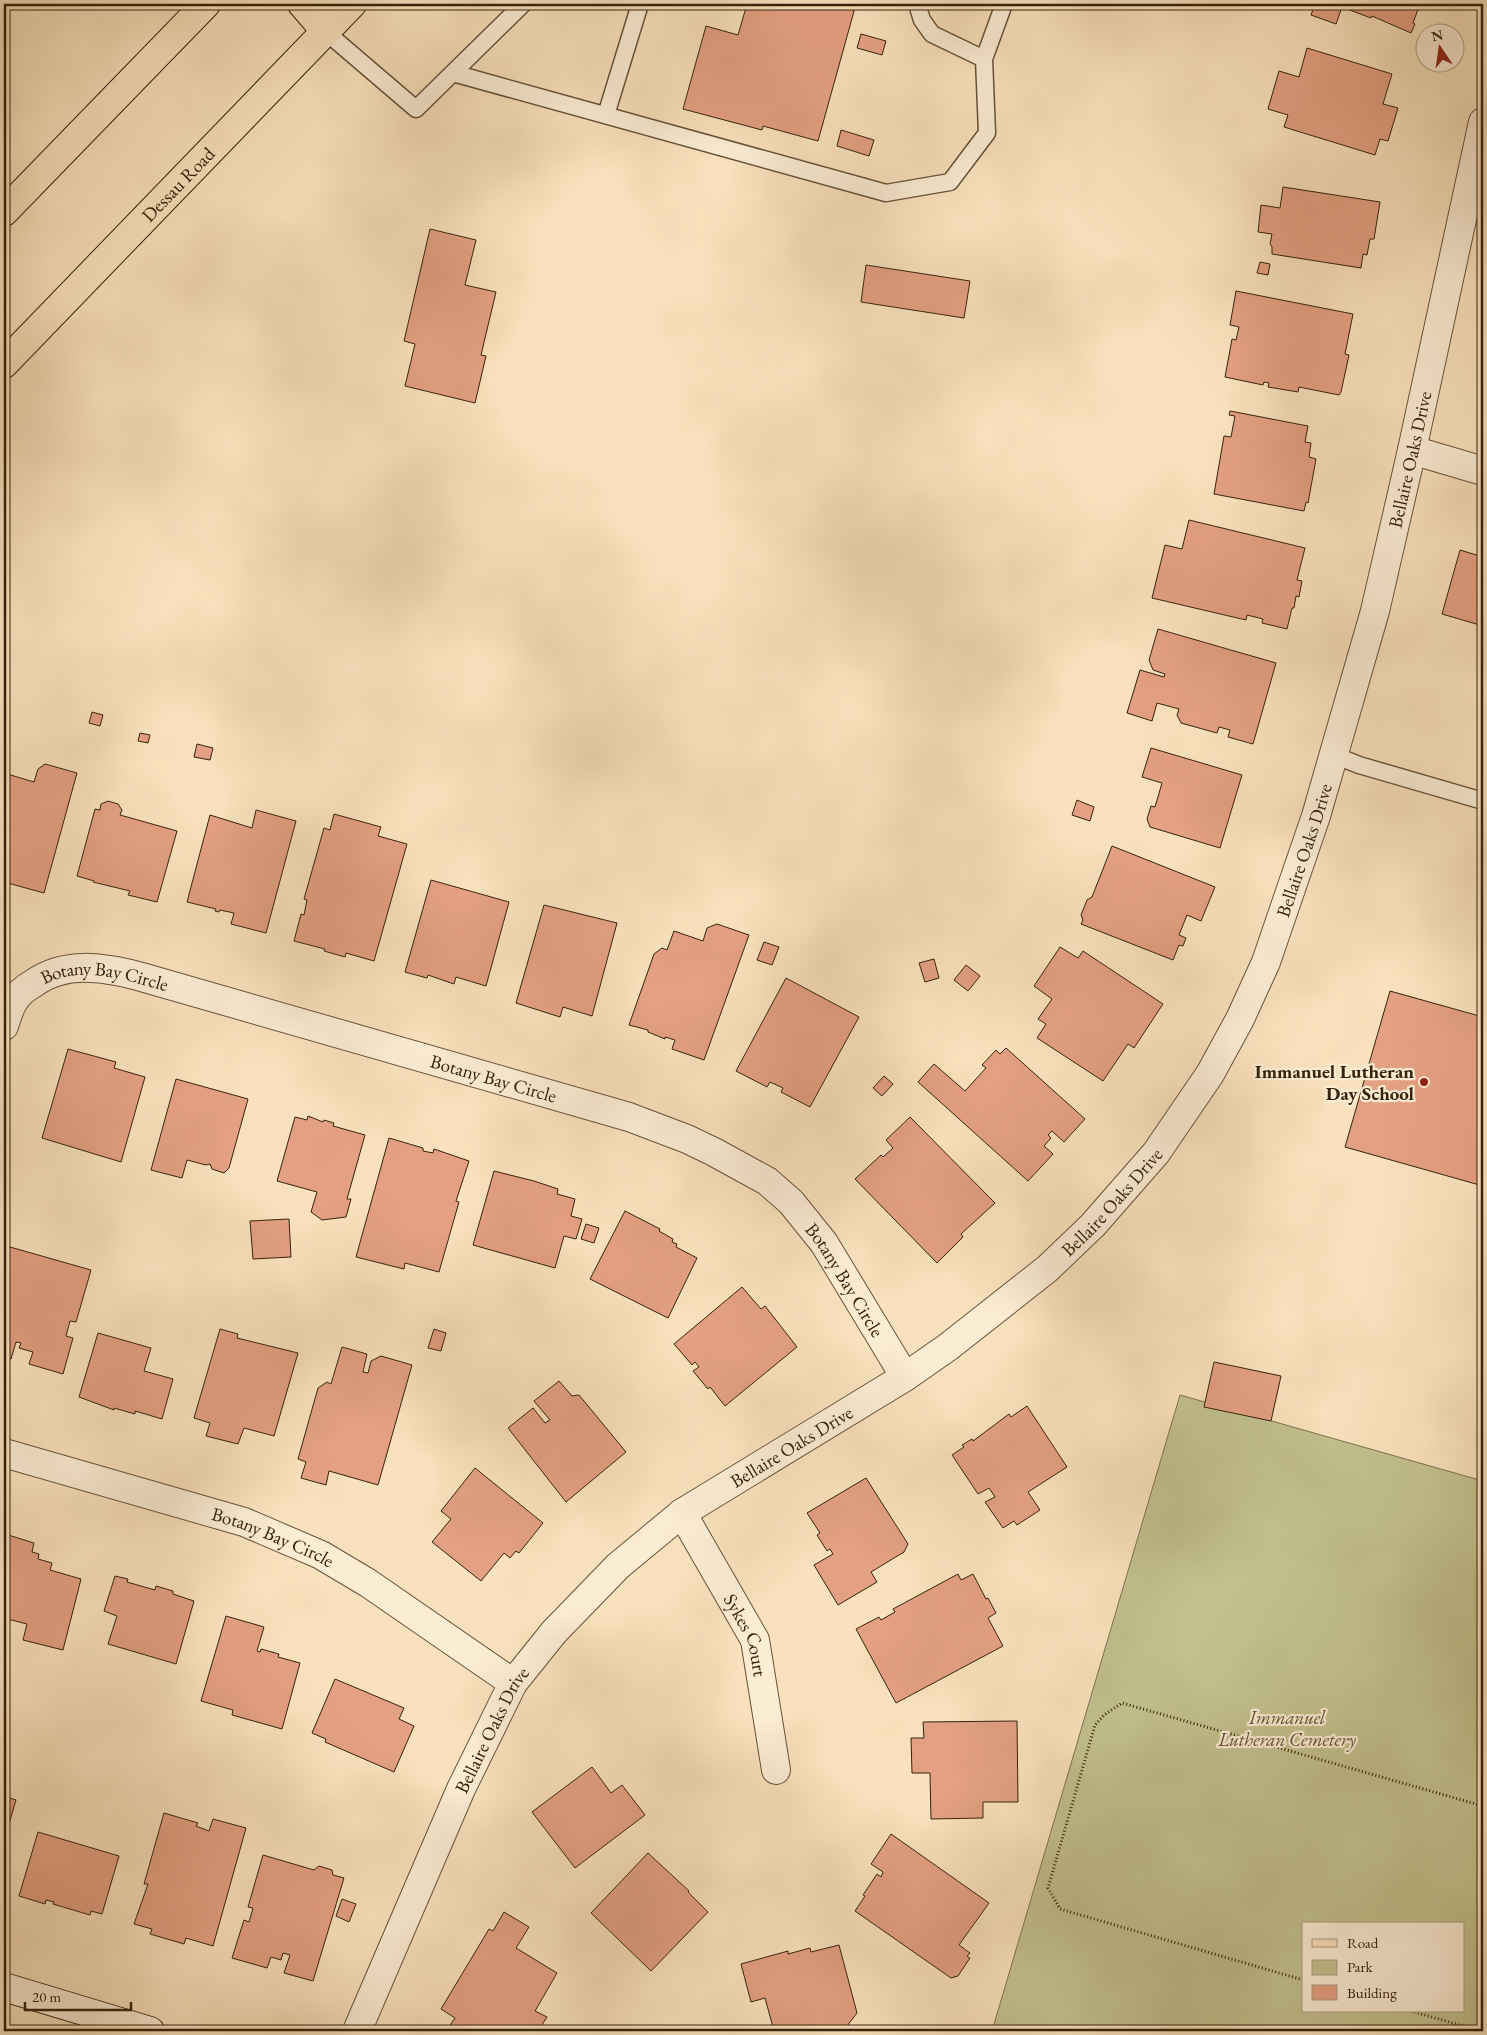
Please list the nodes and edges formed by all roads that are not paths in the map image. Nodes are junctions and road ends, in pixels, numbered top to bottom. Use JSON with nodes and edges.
{"nodes":[{"id":1,"x":206,"y":4,"type":"edge"},
{"id":2,"x":302,"y":4,"type":"edge"},
{"id":3,"x":352,"y":4,"type":"edge"},
{"id":4,"x":523,"y":4,"type":"edge"},
{"id":5,"x":640,"y":4,"type":"edge"},
{"id":6,"x":917,"y":4,"type":"edge"},
{"id":7,"x":1004,"y":4,"type":"edge"},
{"id":8,"x":326,"y":32,"type":"junction"},
{"id":9,"x":984,"y":60,"type":"junction"},
{"id":10,"x":453,"y":73,"type":"junction"},
{"id":11,"x":606,"y":115,"type":"junction"},
{"id":12,"x":1483,"y":122,"type":"edge"},
{"id":13,"x":4,"y":212,"type":"edge"},
{"id":14,"x":4,"y":364,"type":"edge"},
{"id":15,"x":1412,"y":450,"type":"junction"},
{"id":16,"x":1483,"y":471,"type":"edge"},
{"id":17,"x":1334,"y":755,"type":"junction"},
{"id":18,"x":1483,"y":801,"type":"edge"},
{"id":19,"x":4,"y":1026,"type":"edge"},
{"id":20,"x":905,"y":1377,"type":"junction"},
{"id":21,"x":4,"y":1453,"type":"edge"},
{"id":22,"x":682,"y":1513,"type":"junction"},
{"id":23,"x":513,"y":1683,"type":"junction"},
{"id":24,"x":776,"y":1770,"type":"dead end"},
{"id":25,"x":4,"y":1987,"type":"edge"},
{"id":26,"x":150,"y":2031,"type":"edge"},
{"id":27,"x":358,"y":2031,"type":"edge"}],
"edges":[{"from":1,"to":13,"type":"main road"},
{"from":2,"to":8,"type":"main road"},
{"from":3,"to":8,"type":"main road","name":"Dessau Road"},
{"from":4,"to":10,"type":"lane"},
{"from":5,"to":11,"type":"lane"},
{"from":6,"to":9,"type":"lane"},
{"from":7,"to":9,"type":"lane"},
{"from":8,"to":10,"type":"lane"},
{"from":8,"to":14,"type":"main road","name":"Dessau Road"},
{"from":9,"to":11,"type":"lane"},
{"from":10,"to":11,"type":"lane"},
{"from":12,"to":15,"type":"street","name":"Bellaire Oaks Drive"},
{"from":15,"to":16,"type":"street"},
{"from":15,"to":17,"type":"street","name":"Bellaire Oaks Drive"},
{"from":17,"to":18,"type":"lane"},
{"from":17,"to":20,"type":"street","name":"Bellaire Oaks Drive"},
{"from":19,"to":20,"type":"street","name":"Botany Bay Circle"},
{"from":20,"to":22,"type":"street","name":"Bellaire Oaks Drive"},
{"from":21,"to":23,"type":"street","name":"Botany Bay Circle"},
{"from":22,"to":23,"type":"street","name":"Bellaire Oaks Drive"},
{"from":22,"to":24,"type":"street","name":"Sykes Court"},
{"from":23,"to":27,"type":"street","name":"Bellaire Oaks Drive"},
{"from":25,"to":26,"type":"street"}]}
